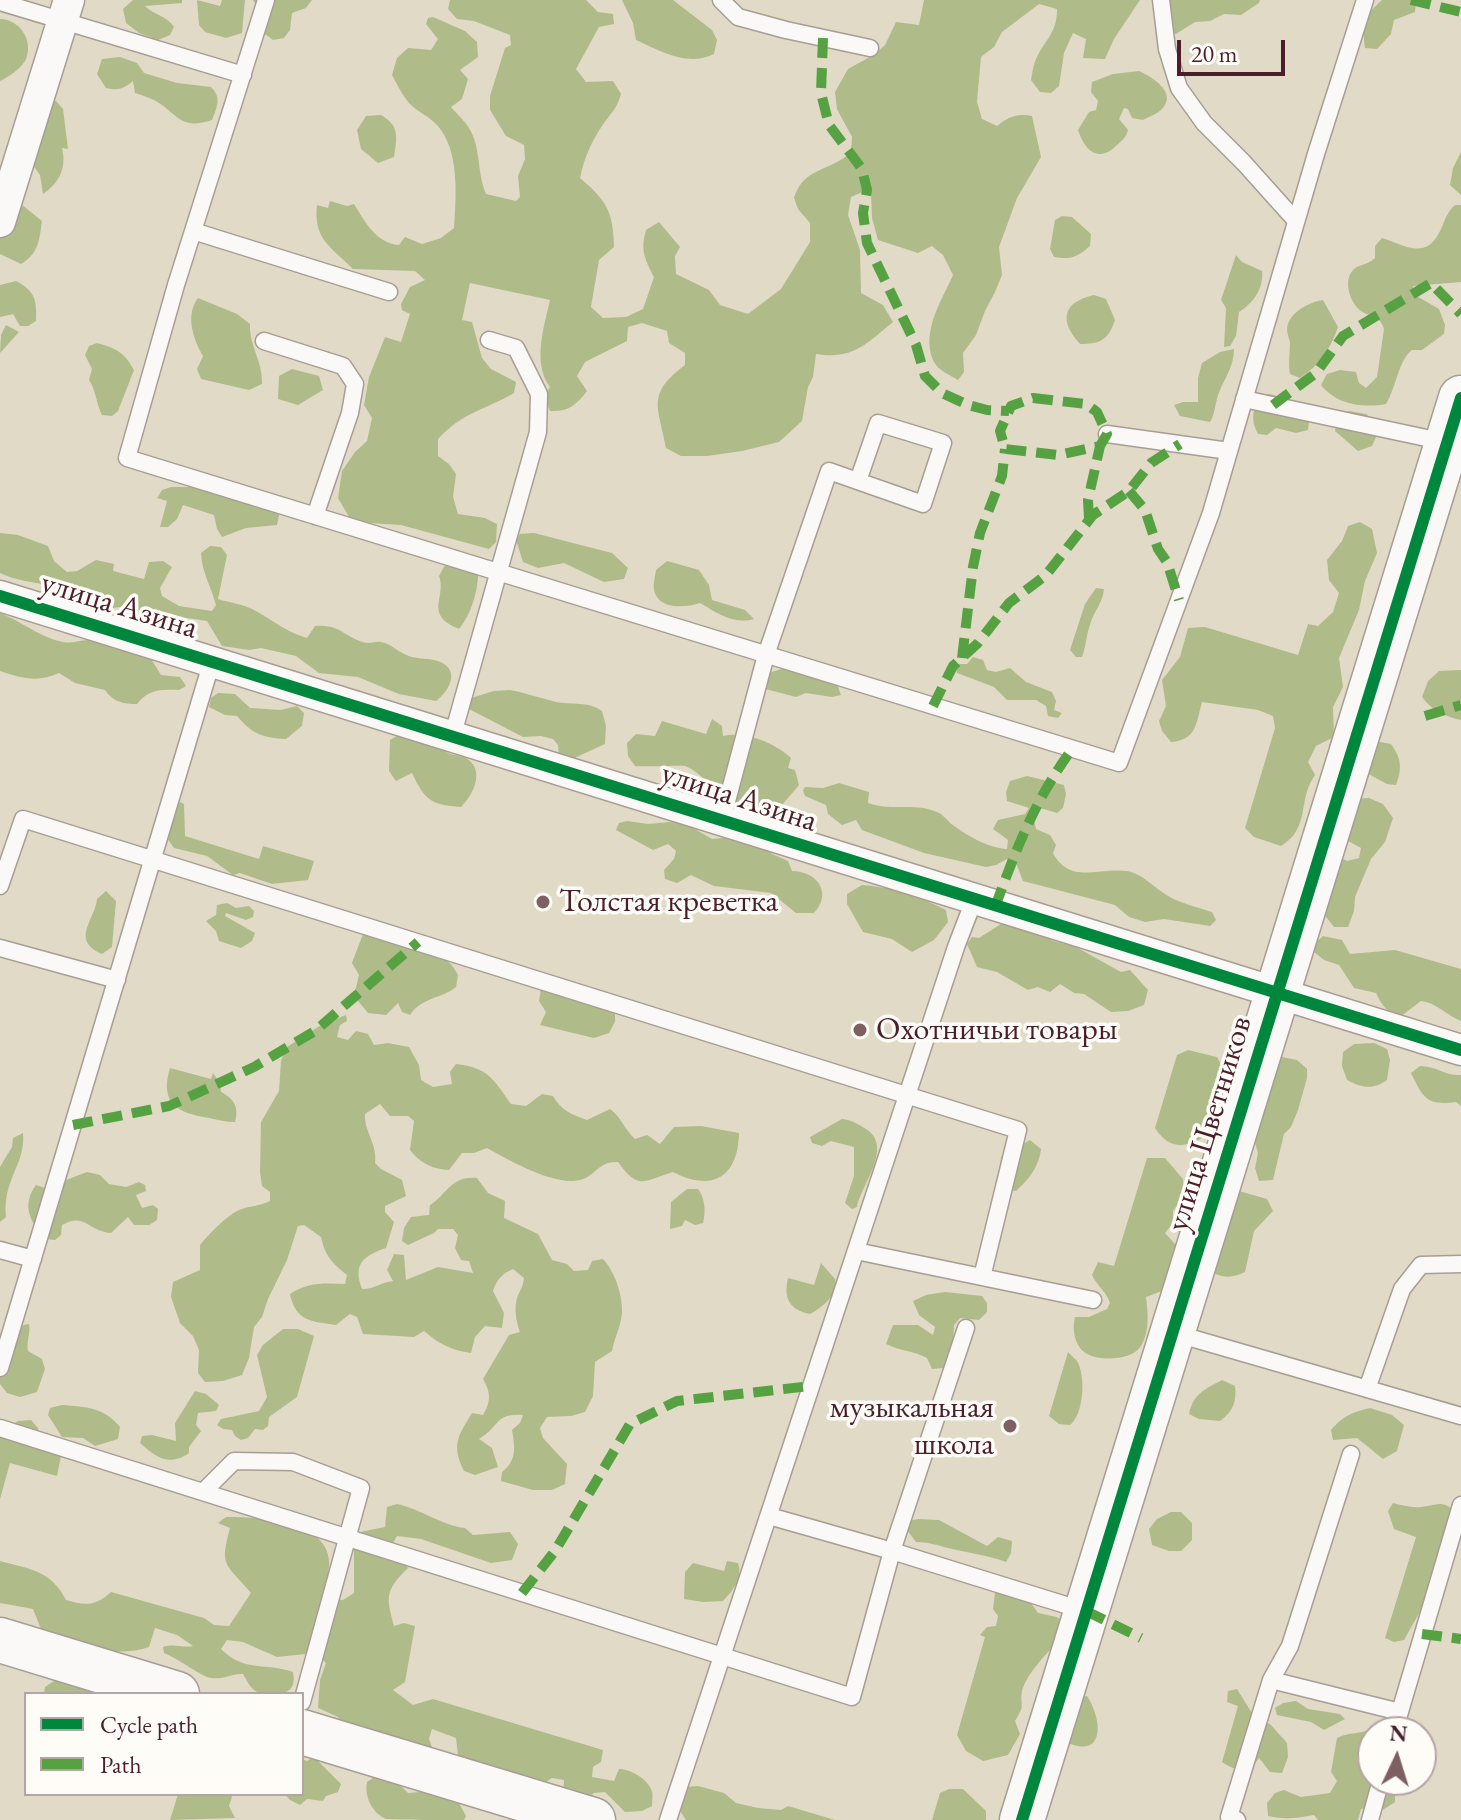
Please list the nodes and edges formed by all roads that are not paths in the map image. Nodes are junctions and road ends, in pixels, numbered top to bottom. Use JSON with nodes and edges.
{"nodes":[{"id":1,"x":266,"y":0,"type":"edge"},
{"id":2,"x":721,"y":0,"type":"edge"},
{"id":3,"x":1161,"y":0,"type":"edge"},
{"id":4,"x":1365,"y":0,"type":"edge"},
{"id":5,"x":0,"y":2,"type":"edge"},
{"id":6,"x":66,"y":10,"type":"edge"},
{"id":7,"x":870,"y":48,"type":"dead end"},
{"id":8,"x":243,"y":75,"type":"junction"},
{"id":9,"x":1296,"y":221,"type":"junction"},
{"id":10,"x":0,"y":222,"type":"edge"},
{"id":11,"x":193,"y":231,"type":"junction"},
{"id":12,"x":389,"y":292,"type":"dead end"},
{"id":13,"x":489,"y":340,"type":"dead end"},
{"id":14,"x":264,"y":341,"type":"dead end"},
{"id":15,"x":1461,"y":398,"type":"edge"},
{"id":16,"x":1244,"y":399,"type":"junction"},
{"id":17,"x":1107,"y":434,"type":"dead end"},
{"id":18,"x":1447,"y":442,"type":"junction"},
{"id":19,"x":1229,"y":451,"type":"junction"},
{"id":20,"x":858,"y":481,"type":"junction"},
{"id":21,"x":315,"y":516,"type":"junction"},
{"id":22,"x":499,"y":572,"type":"junction"},
{"id":23,"x":0,"y":596,"type":"edge"},
{"id":24,"x":766,"y":655,"type":"junction"},
{"id":25,"x":212,"y":661,"type":"junction"},
{"id":26,"x":453,"y":734,"type":"junction"},
{"id":27,"x":722,"y":820,"type":"junction"},
{"id":28,"x":153,"y":859,"type":"junction"},
{"id":29,"x":0,"y":886,"type":"edge"},
{"id":30,"x":974,"y":900,"type":"junction"},
{"id":31,"x":0,"y":948,"type":"edge"},
{"id":32,"x":117,"y":980,"type":"junction"},
{"id":33,"x":1277,"y":993,"type":"junction"},
{"id":34,"x":1461,"y":1050,"type":"edge"},
{"id":35,"x":907,"y":1096,"type":"junction"},
{"id":36,"x":0,"y":1250,"type":"edge"},
{"id":37,"x":856,"y":1251,"type":"junction"},
{"id":38,"x":33,"y":1259,"type":"junction"},
{"id":39,"x":1461,"y":1264,"type":"edge"},
{"id":40,"x":982,"y":1277,"type":"junction"},
{"id":41,"x":1093,"y":1300,"type":"dead end"},
{"id":42,"x":966,"y":1328,"type":"dead end"},
{"id":43,"x":1172,"y":1332,"type":"junction"},
{"id":44,"x":0,"y":1368,"type":"edge"},
{"id":45,"x":1367,"y":1389,"type":"junction"},
{"id":46,"x":1461,"y":1416,"type":"edge"},
{"id":47,"x":0,"y":1428,"type":"edge"},
{"id":48,"x":1351,"y":1454,"type":"dead end"},
{"id":49,"x":203,"y":1492,"type":"junction"},
{"id":50,"x":1461,"y":1505,"type":"edge"},
{"id":51,"x":769,"y":1516,"type":"junction"},
{"id":52,"x":1458,"y":1530,"type":"edge"},
{"id":53,"x":347,"y":1538,"type":"junction"},
{"id":54,"x":892,"y":1551,"type":"junction"},
{"id":55,"x":1086,"y":1611,"type":"junction"},
{"id":56,"x":0,"y":1640,"type":"edge"},
{"id":57,"x":722,"y":1656,"type":"junction"},
{"id":58,"x":1271,"y":1680,"type":"junction"},
{"id":59,"x":170,"y":1692,"type":"edge"},
{"id":60,"x":304,"y":1695,"type":"edge"},
{"id":61,"x":1400,"y":1712,"type":"junction"},
{"id":62,"x":1399,"y":1716,"type":"edge"},
{"id":63,"x":304,"y":1733,"type":"edge"},
{"id":64,"x":1377,"y":1796,"type":"edge"},
{"id":65,"x":593,"y":1820,"type":"edge"},
{"id":66,"x":668,"y":1820,"type":"edge"},
{"id":67,"x":1022,"y":1820,"type":"edge"},
{"id":68,"x":1237,"y":1820,"type":"edge"},
{"id":69,"x":1370,"y":1820,"type":"edge"}],
"edges":[{"from":1,"to":8,"type":"lane"},
{"from":2,"to":7,"type":"lane"},
{"from":3,"to":9,"type":"lane"},
{"from":4,"to":9,"type":"lane"},
{"from":5,"to":6,"type":"lane"},
{"from":6,"to":8,"type":"lane"},
{"from":6,"to":10,"type":"street"},
{"from":8,"to":11,"type":"lane"},
{"from":9,"to":16,"type":"lane"},
{"from":11,"to":12,"type":"lane"},
{"from":11,"to":21,"type":"lane"},
{"from":13,"to":22,"type":"lane"},
{"from":14,"to":21,"type":"lane"},
{"from":15,"to":18,"type":"street","name":"улица Цветников"},
{"from":16,"to":18,"type":"lane"},
{"from":16,"to":19,"type":"lane"},
{"from":17,"to":19,"type":"lane"},
{"from":18,"to":33,"type":"street","name":"улица Цветников"},
{"from":19,"to":24,"type":"lane"},
{"from":20,"to":20,"type":"lane"},
{"from":20,"to":24,"type":"lane"},
{"from":21,"to":22,"type":"lane"},
{"from":22,"to":24,"type":"lane"},
{"from":22,"to":26,"type":"lane"},
{"from":23,"to":25,"type":"street","name":"улица Азина"},
{"from":24,"to":27,"type":"lane"},
{"from":25,"to":26,"type":"street","name":"улица Азина"},
{"from":25,"to":28,"type":"lane"},
{"from":26,"to":27,"type":"street","name":"улица Азина"},
{"from":27,"to":30,"type":"street","name":"улица Азина"},
{"from":28,"to":29,"type":"lane"},
{"from":28,"to":32,"type":"lane"},
{"from":28,"to":35,"type":"lane"},
{"from":30,"to":33,"type":"street","name":"улица Азина"},
{"from":30,"to":35,"type":"lane"},
{"from":31,"to":32,"type":"lane"},
{"from":32,"to":38,"type":"lane"},
{"from":33,"to":34,"type":"street","name":"улица Азина"},
{"from":33,"to":43,"type":"street","name":"улица Цветников"},
{"from":35,"to":37,"type":"lane"},
{"from":35,"to":40,"type":"lane"},
{"from":36,"to":38,"type":"lane"},
{"from":37,"to":40,"type":"lane"},
{"from":37,"to":51,"type":"lane"},
{"from":38,"to":44,"type":"lane"},
{"from":39,"to":45,"type":"lane"},
{"from":40,"to":41,"type":"lane"},
{"from":42,"to":54,"type":"lane"},
{"from":43,"to":45,"type":"lane"},
{"from":43,"to":55,"type":"street","name":"улица Цветников"},
{"from":45,"to":46,"type":"lane"},
{"from":47,"to":49,"type":"lane"},
{"from":48,"to":58,"type":"lane"},
{"from":49,"to":53,"type":"lane"},
{"from":49,"to":53,"type":"lane"},
{"from":50,"to":52,"type":"lane"},
{"from":51,"to":54,"type":"lane"},
{"from":51,"to":57,"type":"lane"},
{"from":52,"to":61,"type":"lane"},
{"from":53,"to":57,"type":"lane"},
{"from":53,"to":60,"type":"lane"},
{"from":54,"to":55,"type":"lane"},
{"from":54,"to":57,"type":"lane"},
{"from":55,"to":67,"type":"street","name":"улица Цветников"},
{"from":56,"to":59,"type":"street"},
{"from":57,"to":66,"type":"lane"},
{"from":58,"to":61,"type":"lane"},
{"from":58,"to":68,"type":"lane"},
{"from":61,"to":62,"type":"lane"},
{"from":63,"to":65,"type":"street"},
{"from":64,"to":69,"type":"lane"}]}
